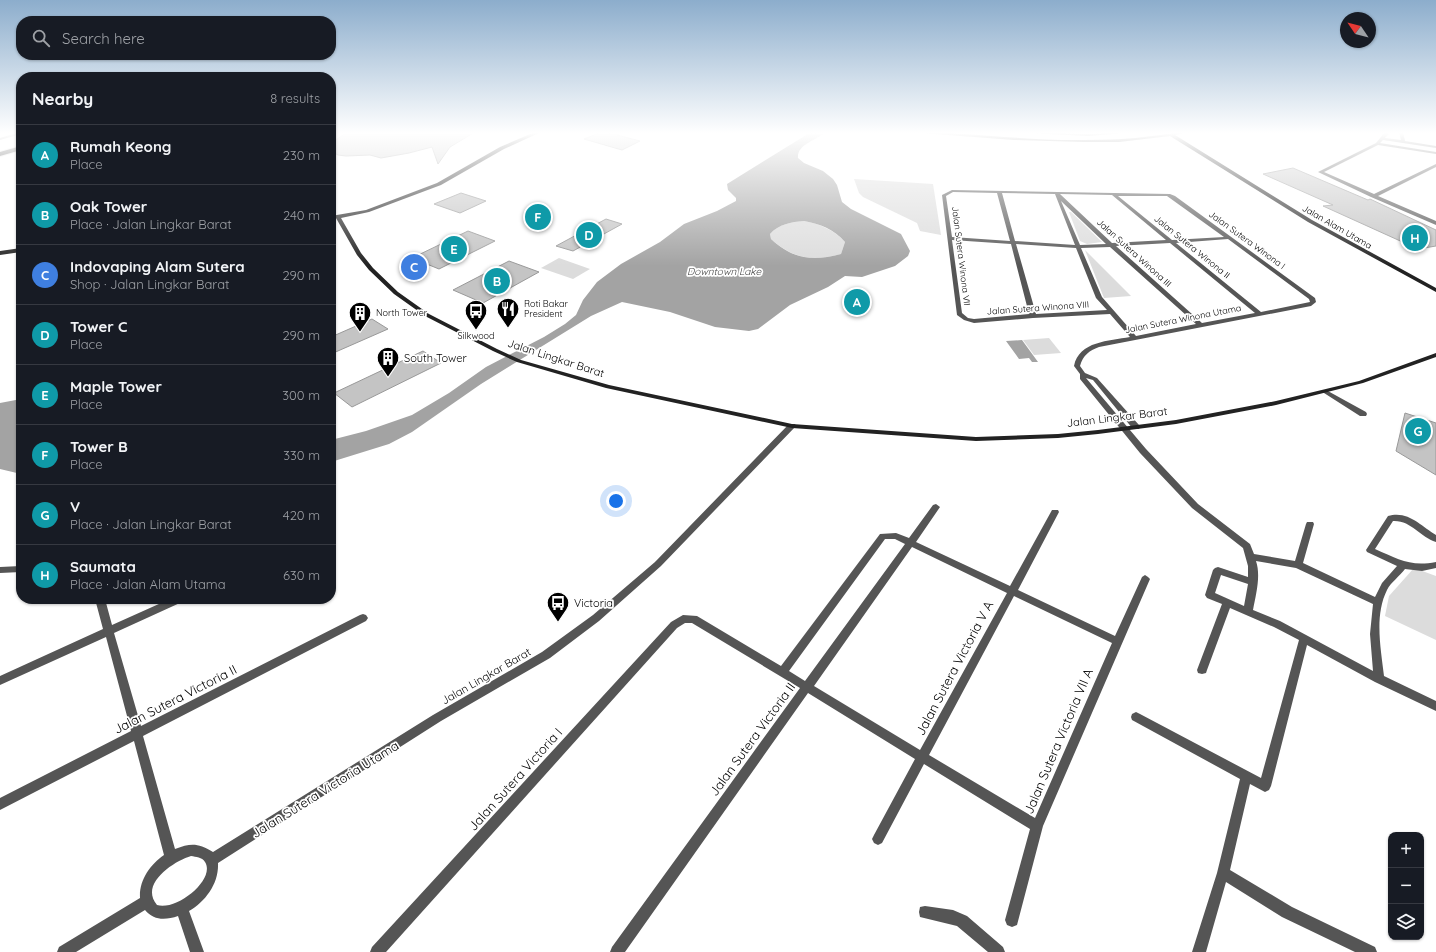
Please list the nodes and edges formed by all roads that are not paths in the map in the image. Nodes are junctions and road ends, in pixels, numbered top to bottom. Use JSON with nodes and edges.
{"nodes":[{"id":1,"x":452,"y":176,"type":"edge"},
{"id":2,"x":1238,"y":176,"type":"edge"},
{"id":3,"x":1330,"y":176,"type":"edge"},
{"id":4,"x":1413,"y":176,"type":"edge"},
{"id":5,"x":999,"y":192,"type":"junction"},
{"id":6,"x":1056,"y":193,"type":"junction"},
{"id":7,"x":1113,"y":194,"type":"junction"},
{"id":8,"x":1373,"y":196,"type":"junction"},
{"id":9,"x":338,"y":217,"type":"joint"},
{"id":10,"x":1436,"y":223,"type":"edge"},
{"id":11,"x":950,"y":238,"type":"junction"},
{"id":12,"x":1227,"y":238,"type":"junction"},
{"id":13,"x":1012,"y":242,"type":"junction"},
{"id":14,"x":1170,"y":242,"type":"junction"},
{"id":15,"x":1111,"y":245,"type":"junction"},
{"id":16,"x":1078,"y":247,"type":"junction"},
{"id":17,"x":16,"y":251,"type":"edge"},
{"id":18,"x":0,"y":253,"type":"edge"},
{"id":19,"x":1436,"y":290,"type":"edge"},
{"id":20,"x":1313,"y":302,"type":"joint"},
{"id":21,"x":1112,"y":312,"type":"junction"},
{"id":22,"x":1259,"y":314,"type":"junction"},
{"id":23,"x":1033,"y":316,"type":"junction"},
{"id":24,"x":966,"y":319,"type":"joint"},
{"id":25,"x":1201,"y":325,"type":"junction"},
{"id":26,"x":1135,"y":338,"type":"junction"},
{"id":27,"x":1436,"y":355,"type":"edge"},
{"id":28,"x":1083,"y":374,"type":"junction"},
{"id":29,"x":1326,"y":392,"type":"junction"},
{"id":30,"x":1363,"y":414,"type":"dead end"},
{"id":31,"x":792,"y":426,"type":"junction"},
{"id":32,"x":1136,"y":427,"type":"junction"},
{"id":33,"x":1124,"y":429,"type":"junction"},
{"id":34,"x":936,"y":507,"type":"dead end"},
{"id":35,"x":1055,"y":512,"type":"dead end"},
{"id":36,"x":1310,"y":524,"type":"dead end"},
{"id":37,"x":1436,"y":539,"type":"edge"},
{"id":38,"x":910,"y":543,"type":"junction"},
{"id":39,"x":1251,"y":557,"type":"junction"},
{"id":40,"x":1298,"y":565,"type":"junction"},
{"id":41,"x":1403,"y":565,"type":"junction"},
{"id":42,"x":1436,"y":565,"type":"edge"},
{"id":43,"x":16,"y":569,"type":"edge"},
{"id":44,"x":0,"y":570,"type":"edge"},
{"id":45,"x":16,"y":570,"type":"edge"},
{"id":46,"x":0,"y":576,"type":"edge"},
{"id":47,"x":1145,"y":579,"type":"dead end"},
{"id":48,"x":1253,"y":582,"type":"junction"},
{"id":49,"x":1012,"y":590,"type":"junction"},
{"id":50,"x":1378,"y":602,"type":"junction"},
{"id":51,"x":1227,"y":603,"type":"junction"},
{"id":52,"x":101,"y":604,"type":"edge"},
{"id":53,"x":168,"y":604,"type":"edge"},
{"id":54,"x":1248,"y":612,"type":"junction"},
{"id":55,"x":363,"y":618,"type":"dead end"},
{"id":56,"x":109,"y":631,"type":"junction"},
{"id":57,"x":1304,"y":639,"type":"junction"},
{"id":58,"x":1117,"y":641,"type":"junction"},
{"id":59,"x":1202,"y":670,"type":"dead end"},
{"id":60,"x":782,"y":673,"type":"junction"},
{"id":61,"x":1379,"y":679,"type":"junction"},
{"id":62,"x":0,"y":680,"type":"edge"},
{"id":63,"x":806,"y":687,"type":"junction"},
{"id":64,"x":1436,"y":706,"type":"edge"},
{"id":65,"x":1136,"y":717,"type":"dead end"},
{"id":66,"x":438,"y":718,"type":"joint"},
{"id":67,"x":137,"y":734,"type":"junction"},
{"id":68,"x":922,"y":757,"type":"junction"},
{"id":69,"x":1246,"y":777,"type":"junction"},
{"id":70,"x":0,"y":804,"type":"edge"},
{"id":71,"x":1037,"y":826,"type":"junction"},
{"id":72,"x":878,"y":838,"type":"dead end"},
{"id":73,"x":171,"y":857,"type":"junction"},
{"id":74,"x":212,"y":860,"type":"junction"},
{"id":75,"x":1222,"y":873,"type":"junction"},
{"id":76,"x":146,"y":902,"type":"junction"},
{"id":77,"x":182,"y":908,"type":"junction"},
{"id":78,"x":925,"y":912,"type":"dead end"},
{"id":79,"x":1012,"y":920,"type":"dead end"},
{"id":80,"x":64,"y":952,"type":"edge"},
{"id":81,"x":197,"y":952,"type":"edge"},
{"id":82,"x":377,"y":952,"type":"edge"},
{"id":83,"x":617,"y":952,"type":"edge"},
{"id":84,"x":998,"y":952,"type":"edge"},
{"id":85,"x":1199,"y":952,"type":"edge"},
{"id":86,"x":1370,"y":952,"type":"edge"}],
"edges":[{"from":1,"to":9,"type":"street"},
{"from":2,"to":19,"type":"street","name":"Jalan Alam Utama"},
{"from":3,"to":8,"type":"street"},
{"from":4,"to":8,"type":"street"},
{"from":5,"to":6,"type":"street"},
{"from":5,"to":11,"type":"street","name":"Jalan Sutera Winona VII"},
{"from":5,"to":13,"type":"street"},
{"from":6,"to":7,"type":"street"},
{"from":6,"to":15,"type":"street","name":"Jalan Sutera Winona III"},
{"from":6,"to":16,"type":"street"},
{"from":7,"to":12,"type":"street","name":"Jalan Sutera Winona I"},
{"from":7,"to":14,"type":"street","name":"Jalan Sutera Winona II"},
{"from":8,"to":10,"type":"street"},
{"from":9,"to":31,"type":"street","name":"Jalan Lingkar Barat"},
{"from":11,"to":13,"type":"street"},
{"from":11,"to":24,"type":"street","name":"Jalan Sutera Winona VII"},
{"from":12,"to":14,"type":"street"},
{"from":12,"to":20,"type":"street","name":"Jalan Sutera Winona I"},
{"from":13,"to":16,"type":"street"},
{"from":13,"to":23,"type":"street"},
{"from":14,"to":15,"type":"street"},
{"from":14,"to":22,"type":"street","name":"Jalan Sutera Winona II"},
{"from":15,"to":16,"type":"street"},
{"from":15,"to":25,"type":"street","name":"Jalan Sutera Winona III"},
{"from":16,"to":21,"type":"street"},
{"from":17,"to":18,"type":"street"},
{"from":20,"to":22,"type":"street","name":"Jalan Sutera Winona Utama"},
{"from":21,"to":23,"type":"street","name":"Jalan Sutera Winona VIII"},
{"from":21,"to":26,"type":"street"},
{"from":22,"to":25,"type":"street","name":"Jalan Sutera Winona Utama"},
{"from":23,"to":24,"type":"street","name":"Jalan Sutera Winona VIII"},
{"from":25,"to":26,"type":"street","name":"Jalan Sutera Winona Utama"},
{"from":26,"to":28,"type":"street","name":"Jalan Sutera Winona Utama"},
{"from":27,"to":29,"type":"street","name":"Jalan Lingkar Barat"},
{"from":28,"to":32,"type":"street"},
{"from":28,"to":33,"type":"street","name":"Jalan Sutera Winona Utama"},
{"from":29,"to":30,"type":"street"},
{"from":29,"to":32,"type":"street","name":"Jalan Lingkar Barat"},
{"from":31,"to":33,"type":"street","name":"Jalan Lingkar Barat"},
{"from":31,"to":66,"type":"street","name":"Jalan Lingkar Barat"},
{"from":32,"to":33,"type":"street","name":"Jalan Lingkar Barat"},
{"from":33,"to":39,"type":"street","name":"Jalan Sutera Winona Utama"},
{"from":34,"to":38,"type":"street","name":"Jalan Sutera Victoria II"},
{"from":35,"to":49,"type":"street","name":"Jalan Sutera Victoria V A"},
{"from":36,"to":40,"type":"street"},
{"from":37,"to":41,"type":"street"},
{"from":38,"to":49,"type":"street"},
{"from":38,"to":60,"type":"street","name":"Jalan Sutera Victoria II"},
{"from":38,"to":63,"type":"street","name":"Jalan Sutera Victoria II"},
{"from":39,"to":40,"type":"street"},
{"from":39,"to":48,"type":"street"},
{"from":40,"to":50,"type":"street"},
{"from":41,"to":42,"type":"street"},
{"from":41,"to":50,"type":"street"},
{"from":43,"to":44,"type":"street"},
{"from":45,"to":46,"type":"street"},
{"from":47,"to":58,"type":"street","name":"Jalan Sutera Victoria VII A"},
{"from":48,"to":51,"type":"street"},
{"from":48,"to":54,"type":"street"},
{"from":49,"to":58,"type":"street"},
{"from":49,"to":68,"type":"street","name":"Jalan Sutera Victoria V A"},
{"from":50,"to":61,"type":"street"},
{"from":51,"to":54,"type":"street"},
{"from":51,"to":59,"type":"street"},
{"from":52,"to":56,"type":"street"},
{"from":53,"to":56,"type":"street"},
{"from":54,"to":57,"type":"street"},
{"from":55,"to":67,"type":"street","name":"Jalan Sutera Victoria II"},
{"from":56,"to":62,"type":"street"},
{"from":56,"to":67,"type":"street"},
{"from":57,"to":61,"type":"street"},
{"from":57,"to":69,"type":"street"},
{"from":58,"to":71,"type":"street","name":"Jalan Sutera Victoria VII A"},
{"from":60,"to":63,"type":"street"},
{"from":60,"to":82,"type":"street","name":"Jalan Sutera Victoria I"},
{"from":61,"to":64,"type":"street"},
{"from":63,"to":68,"type":"street"},
{"from":63,"to":83,"type":"street","name":"Jalan Sutera Victoria II"},
{"from":65,"to":69,"type":"street"},
{"from":66,"to":74,"type":"street","name":"Jalan Sutera Victoria Utama"},
{"from":67,"to":70,"type":"street","name":"Jalan Sutera Victoria II"},
{"from":67,"to":73,"type":"street"},
{"from":68,"to":71,"type":"street"},
{"from":68,"to":72,"type":"street","name":"Jalan Sutera Victoria V A"},
{"from":69,"to":75,"type":"street"},
{"from":71,"to":79,"type":"street","name":"Jalan Sutera Victoria VII A"},
{"from":73,"to":74,"type":"street"},
{"from":73,"to":76,"type":"street"},
{"from":74,"to":77,"type":"street"},
{"from":75,"to":85,"type":"street"},
{"from":75,"to":86,"type":"street"},
{"from":76,"to":77,"type":"street"},
{"from":76,"to":80,"type":"street"},
{"from":77,"to":81,"type":"street"},
{"from":78,"to":84,"type":"street"}]}
